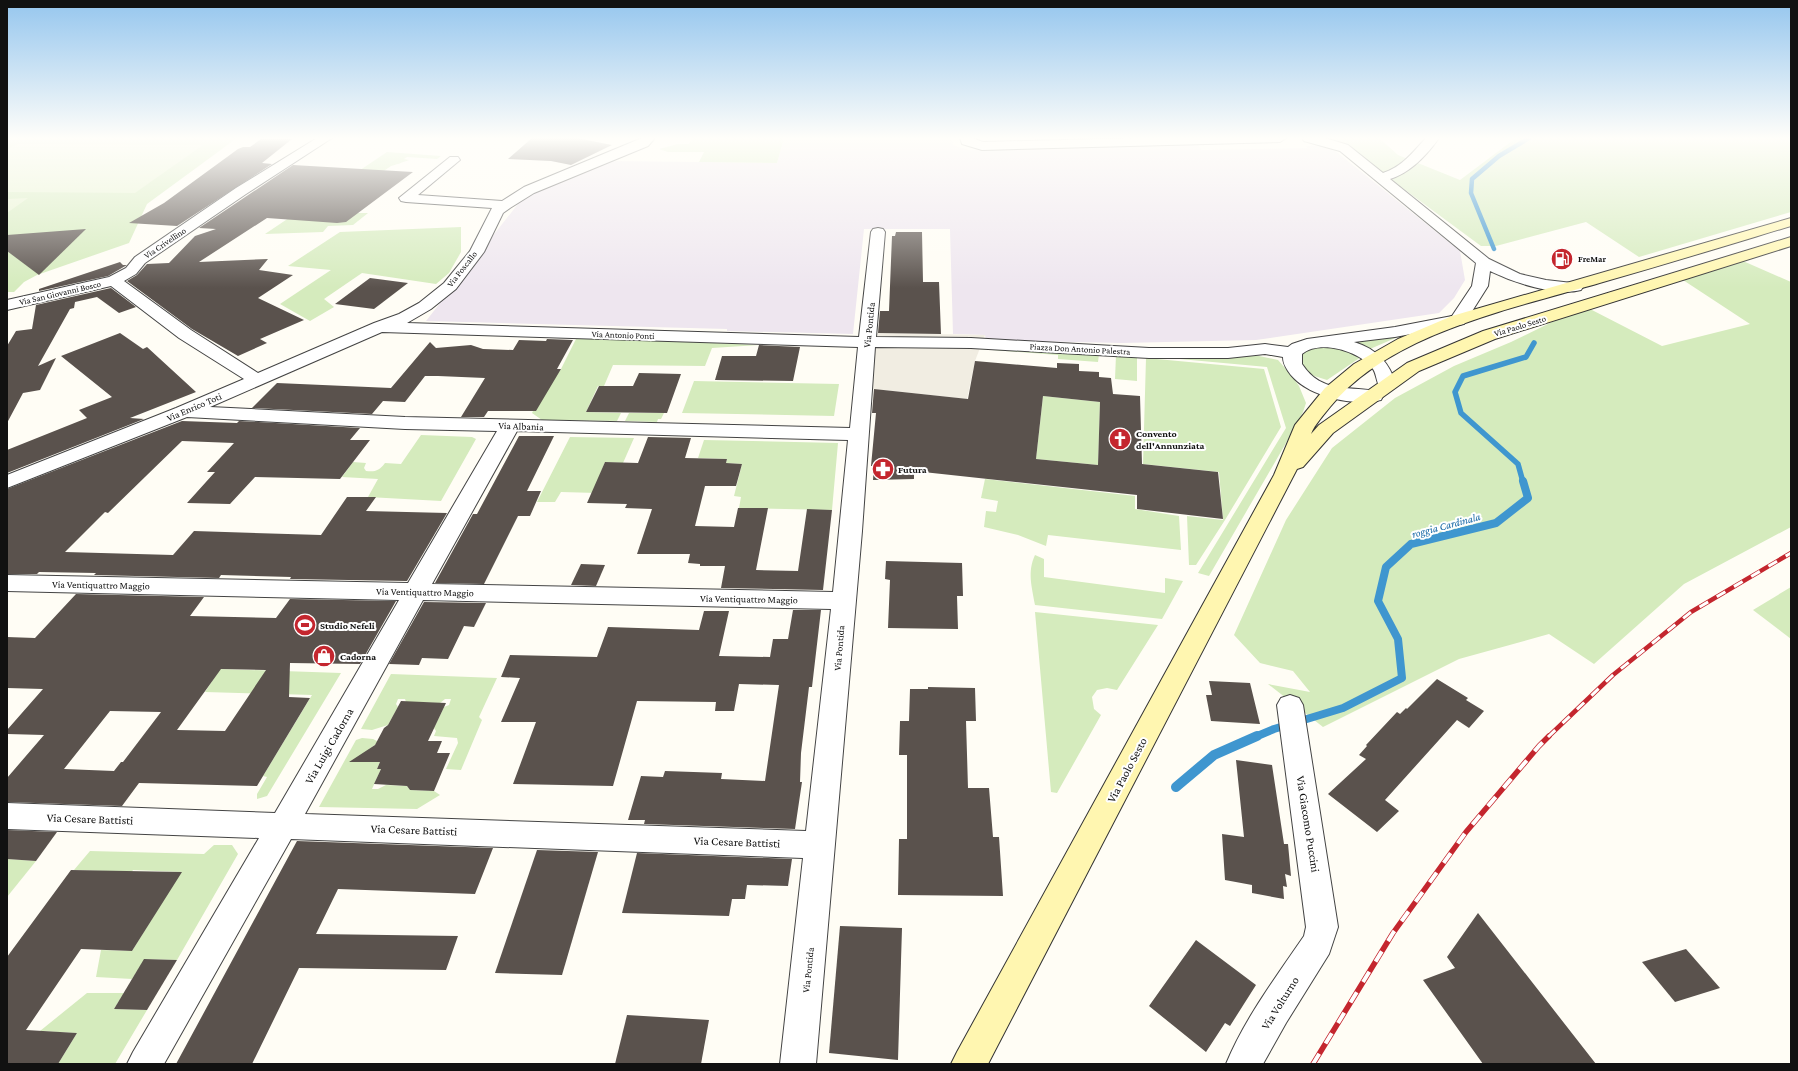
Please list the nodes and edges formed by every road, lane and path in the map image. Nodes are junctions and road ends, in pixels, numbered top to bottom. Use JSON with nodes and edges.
{"nodes":[{"id":1,"x":246,"y":188,"type":"edge"},
{"id":2,"x":419,"y":188,"type":"edge"},
{"id":3,"x":534,"y":188,"type":"edge"},
{"id":4,"x":1392,"y":188,"type":"edge"},
{"id":5,"x":505,"y":205,"type":"junction"},
{"id":6,"x":1791,"y":222,"type":"edge"},
{"id":7,"x":878,"y":232,"type":"dead end"},
{"id":8,"x":1791,"y":241,"type":"edge"},
{"id":9,"x":1484,"y":262,"type":"junction"},
{"id":10,"x":114,"y":281,"type":"junction"},
{"id":11,"x":1575,"y":287,"type":"junction"},
{"id":12,"x":8,"y":306,"type":"edge"},
{"id":13,"x":1458,"y":320,"type":"junction"},
{"id":14,"x":380,"y":327,"type":"junction"},
{"id":15,"x":867,"y":342,"type":"junction"},
{"id":16,"x":1321,"y":342,"type":"junction"},
{"id":17,"x":1292,"y":354,"type":"junction"},
{"id":18,"x":1374,"y":360,"type":"junction"},
{"id":19,"x":257,"y":380,"type":"junction"},
{"id":20,"x":1380,"y":391,"type":"junction"},
{"id":21,"x":1332,"y":392,"type":"junction"},
{"id":22,"x":183,"y":412,"type":"junction"},
{"id":23,"x":510,"y":426,"type":"junction"},
{"id":24,"x":859,"y":434,"type":"junction"},
{"id":25,"x":1284,"y":476,"type":"junction"},
{"id":26,"x":7,"y":482,"type":"edge"},
{"id":27,"x":7,"y":583,"type":"edge"},
{"id":28,"x":416,"y":592,"type":"junction"},
{"id":29,"x":843,"y":600,"type":"junction"},
{"id":30,"x":1290,"y":705,"type":"dead end"},
{"id":31,"x":7,"y":816,"type":"edge"},
{"id":32,"x":283,"y":825,"type":"junction"},
{"id":33,"x":820,"y":845,"type":"junction"},
{"id":34,"x":1318,"y":943,"type":"joint"},
{"id":35,"x":144,"y":1064,"type":"edge"},
{"id":36,"x":798,"y":1064,"type":"edge"},
{"id":37,"x":969,"y":1064,"type":"edge"},
{"id":38,"x":1244,"y":1064,"type":"edge"}],
"edges":[{"from":1,"to":10,"type":"street","name":"Via Crivellino"},
{"from":2,"to":5,"type":"street"},
{"from":3,"to":5,"type":"street","name":"Via Poscallo"},
{"from":4,"to":9,"type":"street"},
{"from":5,"to":14,"type":"street","name":"Via Poscallo"},
{"from":6,"to":11,"type":"street","name":"Via Paolo Sesto"},
{"from":7,"to":15,"type":"street","name":"Via Pontida"},
{"from":8,"to":20,"type":"street","name":"Via Paolo Sesto"},
{"from":9,"to":11,"type":"street"},
{"from":9,"to":13,"type":"street"},
{"from":10,"to":12,"type":"street","name":"Via San Giovanni Bosco"},
{"from":10,"to":19,"type":"street"},
{"from":11,"to":13,"type":"street","name":"Via Paolo Sesto"},
{"from":13,"to":16,"type":"street","name":"Via Paolo Sesto"},
{"from":13,"to":18,"type":"street","name":"Via Paolo Sesto"},
{"from":14,"to":15,"type":"street","name":"Via Antonio Ponti"},
{"from":14,"to":19,"type":"street","name":"Via Enrico Toti"},
{"from":15,"to":17,"type":"street","name":"Piazza Don Antonio Palestra"},
{"from":15,"to":24,"type":"street","name":"Via Pontida"},
{"from":16,"to":17,"type":"street","name":"Via Paolo Sesto"},
{"from":16,"to":18,"type":"street"},
{"from":17,"to":21,"type":"street"},
{"from":18,"to":20,"type":"street"},
{"from":18,"to":21,"type":"street","name":"Via Paolo Sesto"},
{"from":19,"to":22,"type":"street","name":"Via Enrico Toti"},
{"from":20,"to":21,"type":"street"},
{"from":20,"to":25,"type":"street","name":"Via Paolo Sesto"},
{"from":21,"to":25,"type":"street","name":"Via Paolo Sesto"},
{"from":22,"to":23,"type":"street","name":"Via Albania"},
{"from":22,"to":26,"type":"street","name":"Via Enrico Toti"},
{"from":23,"to":24,"type":"street","name":"Via Albania"},
{"from":23,"to":28,"type":"street","name":"Via Luigi Cadorna"},
{"from":24,"to":29,"type":"street","name":"Via Pontida"},
{"from":25,"to":37,"type":"street","name":"Via Paolo Sesto"},
{"from":27,"to":28,"type":"street","name":"Via Ventiquattro Maggio"},
{"from":28,"to":29,"type":"street","name":"Via Ventiquattro Maggio"},
{"from":28,"to":32,"type":"street","name":"Via Luigi Cadorna"},
{"from":29,"to":33,"type":"street","name":"Via Pontida"},
{"from":30,"to":34,"type":"street","name":"Via Giacomo Puccini"},
{"from":31,"to":32,"type":"street","name":"Via Cesare Battisti"},
{"from":32,"to":33,"type":"street","name":"Via Cesare Battisti"},
{"from":32,"to":35,"type":"street","name":"Via Luigi Cadorna"},
{"from":33,"to":36,"type":"street","name":"Via Pontida"},
{"from":34,"to":38,"type":"street","name":"Via Volturno"}]}
